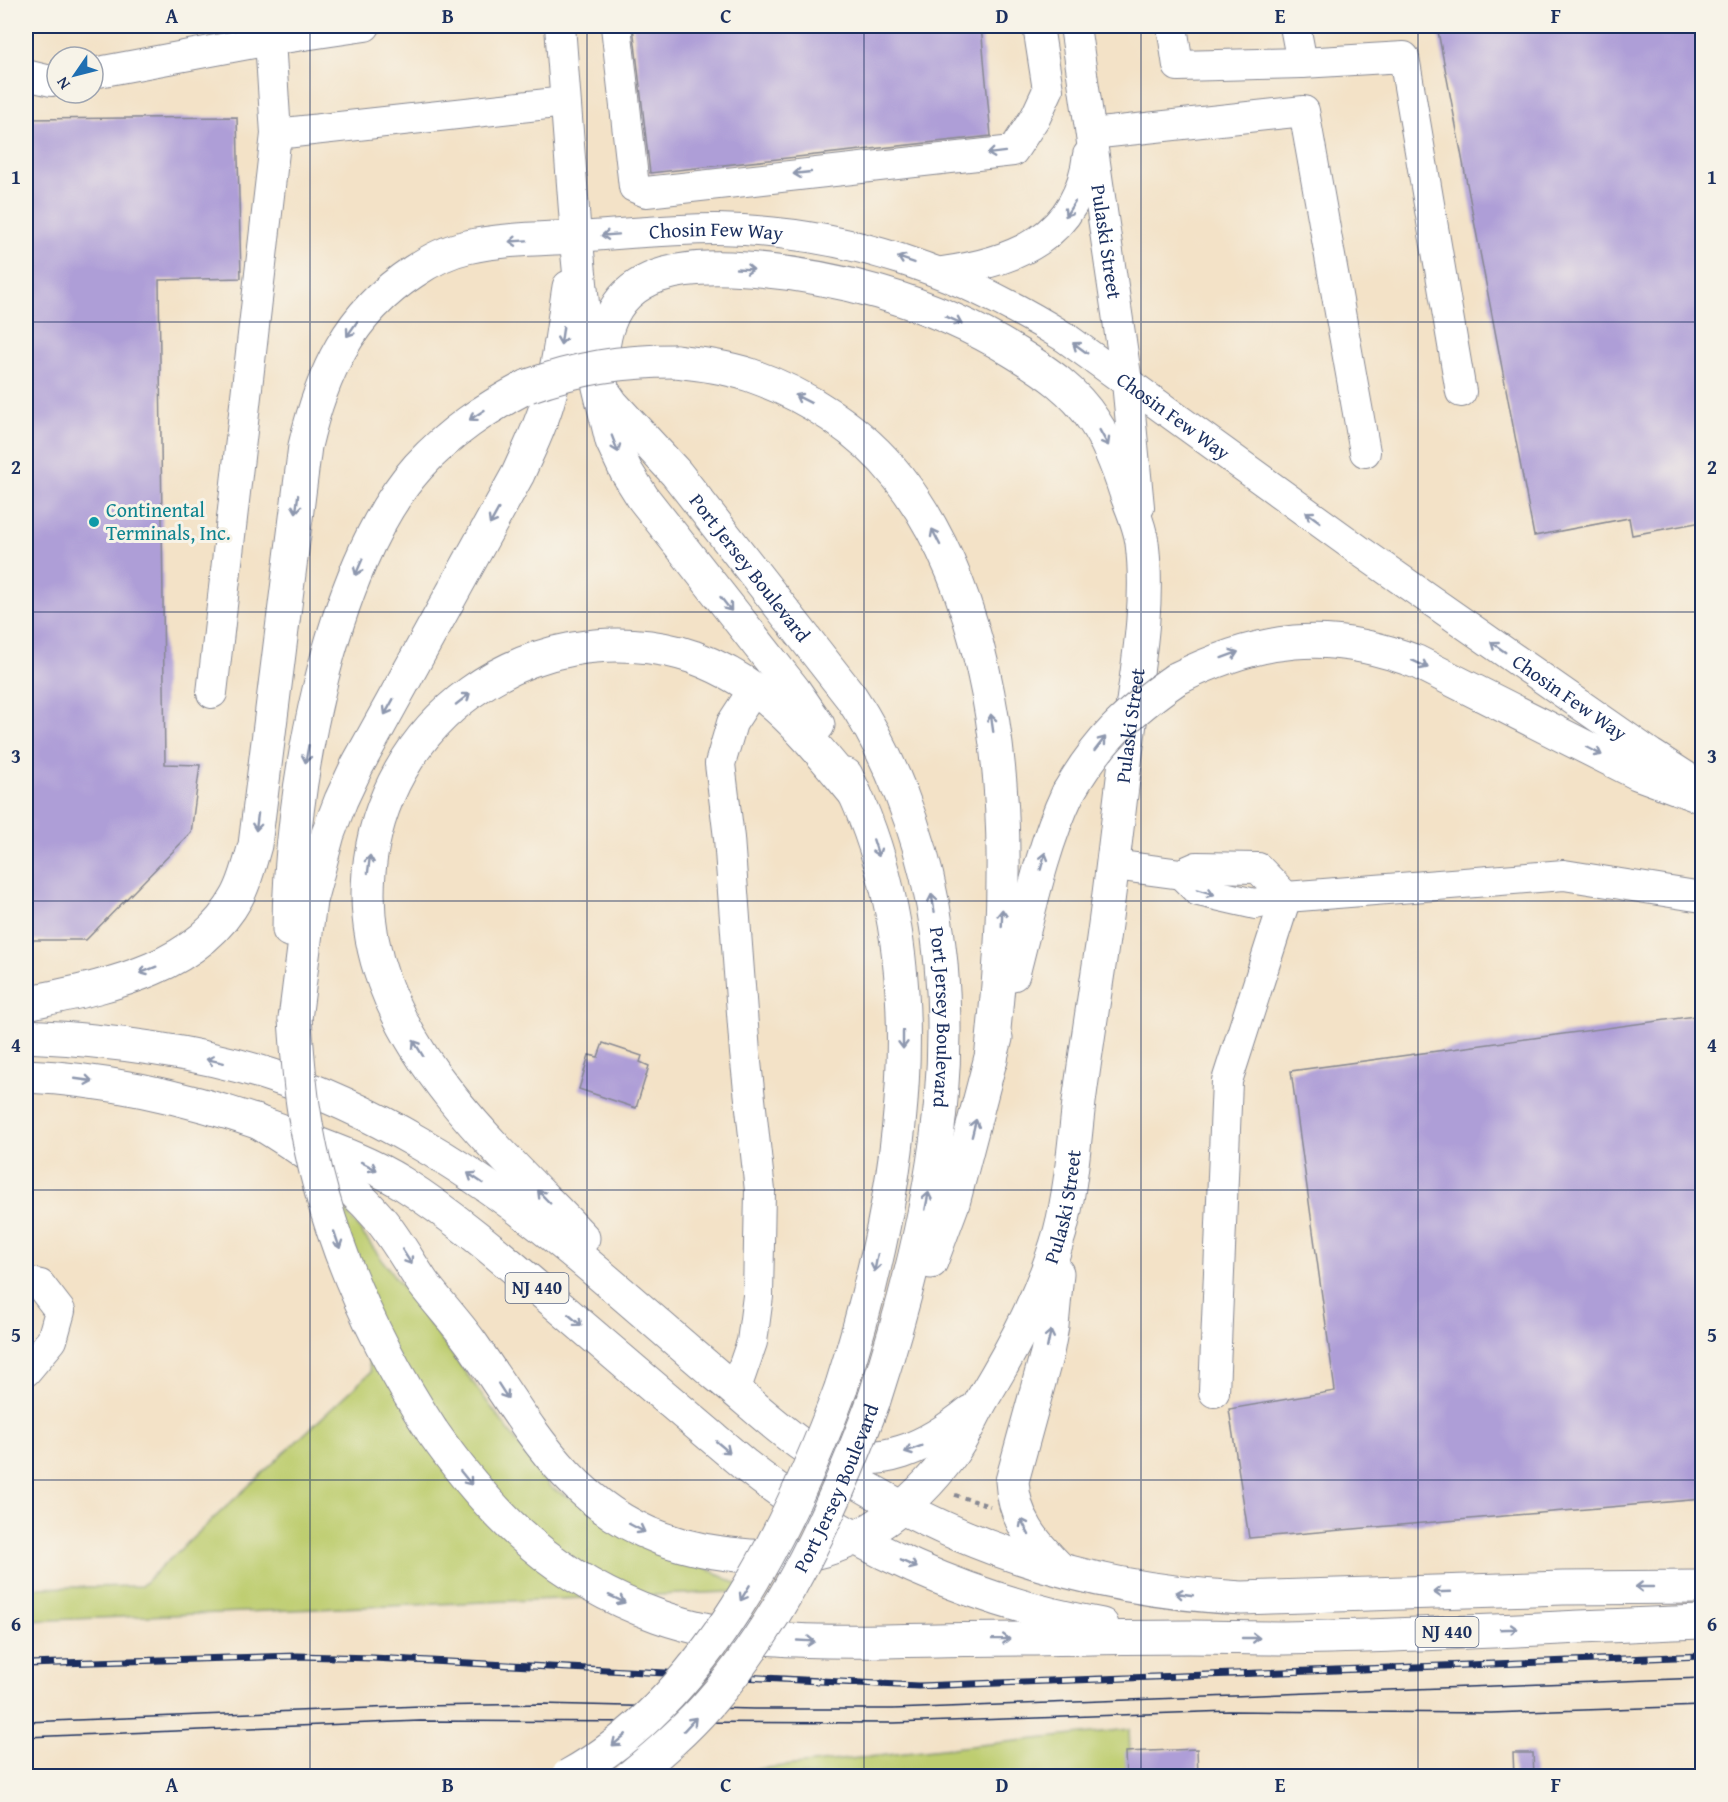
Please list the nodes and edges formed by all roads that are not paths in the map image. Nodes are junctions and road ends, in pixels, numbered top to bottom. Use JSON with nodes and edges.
{"nodes":[{"id":1,"x":366,"y":26,"type":"edge"},
{"id":2,"x":560,"y":26,"type":"edge"},
{"id":3,"x":616,"y":26,"type":"edge"},
{"id":4,"x":1172,"y":26,"type":"edge"},
{"id":5,"x":1295,"y":26,"type":"edge"},
{"id":6,"x":1076,"y":34,"type":"edge"},
{"id":7,"x":1039,"y":38,"type":"edge"},
{"id":8,"x":270,"y":40,"type":"junction"},
{"id":9,"x":1302,"y":63,"type":"junction"},
{"id":10,"x":105,"y":71,"type":"edge"},
{"id":11,"x":26,"y":75,"type":"edge"},
{"id":12,"x":45,"y":80,"type":"edge"},
{"id":13,"x":565,"y":102,"type":"junction"},
{"id":14,"x":276,"y":134,"type":"junction"},
{"id":15,"x":1091,"y":134,"type":"junction"},
{"id":16,"x":576,"y":237,"type":"junction"},
{"id":17,"x":942,"y":272,"type":"junction"},
{"id":18,"x":1127,"y":382,"type":"junction"},
{"id":19,"x":601,"y":388,"type":"junction"},
{"id":20,"x":1461,"y":392,"type":"dead end"},
{"id":21,"x":1365,"y":452,"type":"dead end"},
{"id":22,"x":1142,"y":537,"type":"junction"},
{"id":23,"x":754,"y":689,"type":"junction"},
{"id":24,"x":213,"y":693,"type":"dead end"},
{"id":25,"x":1702,"y":787,"type":"edge"},
{"id":26,"x":855,"y":794,"type":"junction"},
{"id":27,"x":1702,"y":797,"type":"edge"},
{"id":28,"x":1114,"y":865,"type":"junction"},
{"id":29,"x":1286,"y":897,"type":"junction"},
{"id":30,"x":1702,"y":897,"type":"edge"},
{"id":31,"x":26,"y":1003,"type":"edge"},
{"id":32,"x":295,"y":1019,"type":"junction"},
{"id":33,"x":26,"y":1036,"type":"edge"},
{"id":34,"x":991,"y":1060,"type":"junction"},
{"id":35,"x":26,"y":1076,"type":"edge"},
{"id":36,"x":256,"y":1121,"type":"junction"},
{"id":37,"x":1061,"y":1226,"type":"junction"},
{"id":38,"x":26,"y":1282,"type":"edge"},
{"id":39,"x":700,"y":1361,"type":"junction"},
{"id":40,"x":26,"y":1371,"type":"edge"},
{"id":41,"x":735,"y":1391,"type":"junction"},
{"id":42,"x":1214,"y":1392,"type":"dead end"},
{"id":43,"x":874,"y":1400,"type":"junction"},
{"id":44,"x":979,"y":1405,"type":"junction"},
{"id":45,"x":798,"y":1442,"type":"junction"},
{"id":46,"x":792,"y":1498,"type":"junction"},
{"id":47,"x":901,"y":1508,"type":"junction"},
{"id":48,"x":856,"y":1538,"type":"junction"},
{"id":49,"x":741,"y":1555,"type":"junction"},
{"id":50,"x":1062,"y":1571,"type":"junction"},
{"id":51,"x":1702,"y":1587,"type":"edge"},
{"id":52,"x":1702,"y":1622,"type":"edge"},
{"id":53,"x":1192,"y":1637,"type":"junction"},
{"id":54,"x":568,"y":1776,"type":"edge"},
{"id":55,"x":631,"y":1776,"type":"edge"}],
"edges":[{"from":1,"to":8,"type":"street"},
{"from":2,"to":13,"type":"street","name":"Port Jersey Boulevard"},
{"from":7,"to":3,"type":"street","one_way":true},
{"from":4,"to":9,"type":"street"},
{"from":5,"to":9,"type":"street"},
{"from":6,"to":7,"type":"street"},
{"from":6,"to":15,"type":"street","name":"Pulaski Street"},
{"from":8,"to":10,"type":"street"},
{"from":8,"to":14,"type":"street"},
{"from":9,"to":20,"type":"street"},
{"from":11,"to":12,"type":"street"},
{"from":13,"to":14,"type":"street"},
{"from":13,"to":16,"type":"street","name":"Port Jersey Boulevard"},
{"from":14,"to":24,"type":"street"},
{"from":15,"to":17,"type":"street","one_way":true},
{"from":15,"to":18,"type":"street","name":"Pulaski Street"},
{"from":15,"to":21,"type":"street"},
{"from":17,"to":16,"type":"street","name":"Chosin Few Way","one_way":true},
{"from":16,"to":19,"type":"highway","name":"Port Jersey Boulevard"},
{"from":16,"to":31,"type":"highway","one_way":true},
{"from":16,"to":32,"type":"highway","one_way":true},
{"from":18,"to":17,"type":"street","name":"Chosin Few Way","one_way":true},
{"from":18,"to":22,"type":"street","name":"Pulaski Street"},
{"from":25,"to":18,"type":"street","name":"Chosin Few Way","one_way":true},
{"from":19,"to":22,"type":"highway","one_way":true},
{"from":19,"to":26,"type":"highway","name":"Port Jersey Boulevard","one_way":true},
{"from":43,"to":19,"type":"highway","name":"Port Jersey Boulevard","one_way":true},
{"from":22,"to":28,"type":"highway","name":"Pulaski Street"},
{"from":23,"to":26,"type":"highway"},
{"from":39,"to":23,"type":"highway","one_way":true},
{"from":23,"to":41,"type":"street"},
{"from":26,"to":54,"type":"highway","name":"Port Jersey Boulevard","one_way":true,"bridge":true},
{"from":34,"to":27,"type":"highway","one_way":true,"bridge":true},
{"from":28,"to":29,"type":"street"},
{"from":28,"to":37,"type":"highway","name":"Pulaski Street"},
{"from":29,"to":30,"type":"street"},
{"from":29,"to":42,"type":"street"},
{"from":34,"to":32,"type":"highway","one_way":true,"bridge":true},
{"from":32,"to":53,"type":"highway","one_way":true,"bridge":true},
{"from":39,"to":33,"type":"highway","number":"NJ 440","one_way":true},
{"from":43,"to":34,"type":"highway","one_way":true},
{"from":35,"to":36,"type":"highway","number":"NJ 440","one_way":true},
{"from":36,"to":46,"type":"highway","number":"NJ 440","one_way":true},
{"from":36,"to":49,"type":"highway","name":"Pulaski Street","one_way":true},
{"from":37,"to":44,"type":"highway","name":"Pulaski Street"},
{"from":50,"to":37,"type":"highway","one_way":true},
{"from":38,"to":40,"type":"street"},
{"from":39,"to":41,"type":"highway","number":"NJ 440"},
{"from":41,"to":45,"type":"highway","number":"NJ 440"},
{"from":55,"to":43,"type":"highway","name":"Port Jersey Boulevard","one_way":true,"bridge":true},
{"from":44,"to":45,"type":"highway","name":"Pulaski Street","one_way":true},
{"from":44,"to":47,"type":"highway","name":"Pulaski Street"},
{"from":45,"to":46,"type":"highway"},
{"from":45,"to":47,"type":"highway","number":"NJ 440"},
{"from":46,"to":48,"type":"highway","number":"NJ 440"},
{"from":46,"to":49,"type":"highway"},
{"from":47,"to":48,"type":"highway","name":"Pulaski Street"},
{"from":47,"to":50,"type":"highway","number":"NJ 440"},
{"from":48,"to":49,"type":"highway","name":"Pulaski Street"},
{"from":48,"to":53,"type":"highway","number":"NJ 440","one_way":true},
{"from":51,"to":50,"type":"highway","number":"NJ 440","one_way":true},
{"from":53,"to":52,"type":"highway","number":"NJ 440","one_way":true}]}
